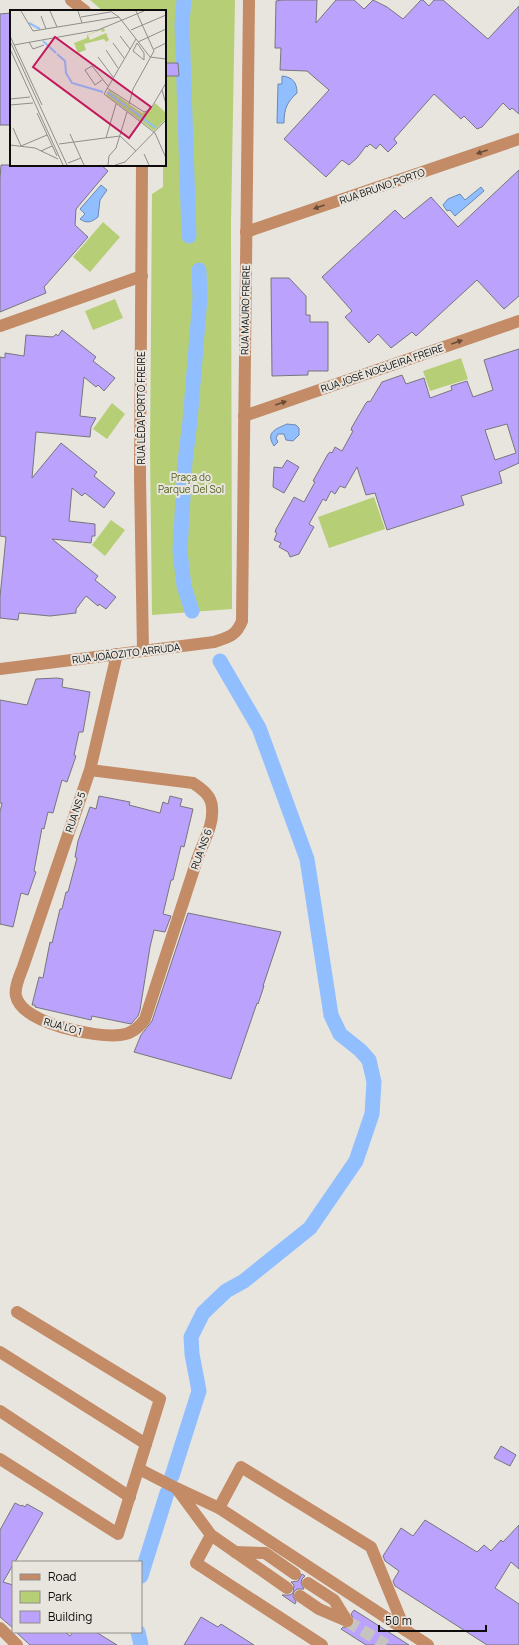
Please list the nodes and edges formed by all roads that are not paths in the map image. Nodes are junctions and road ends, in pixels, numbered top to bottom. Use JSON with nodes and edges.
{"nodes":[{"id":1,"x":71,"y":0,"type":"edge"},
{"id":2,"x":249,"y":0,"type":"edge"},
{"id":3,"x":84,"y":10,"type":"edge"},
{"id":4,"x":519,"y":139,"type":"edge"},
{"id":5,"x":142,"y":166,"type":"edge"},
{"id":6,"x":246,"y":232,"type":"junction"},
{"id":7,"x":142,"y":276,"type":"junction"},
{"id":8,"x":519,"y":321,"type":"edge"},
{"id":9,"x":0,"y":326,"type":"edge"},
{"id":10,"x":244,"y":416,"type":"junction"},
{"id":11,"x":242,"y":621,"type":"joint"},
{"id":12,"x":143,"y":650,"type":"junction"},
{"id":13,"x":118,"y":654,"type":"junction"},
{"id":14,"x":0,"y":669,"type":"edge"},
{"id":15,"x":90,"y":770,"type":"junction"},
{"id":16,"x":23,"y":966,"type":"joint"},
{"id":17,"x":146,"y":1019,"type":"joint"},
{"id":18,"x":17,"y":1312,"type":"dead end"},
{"id":19,"x":0,"y":1352,"type":"edge"},
{"id":20,"x":0,"y":1411,"type":"edge"},
{"id":21,"x":146,"y":1444,"type":"junction"},
{"id":22,"x":0,"y":1459,"type":"edge"},
{"id":23,"x":138,"y":1469,"type":"junction"},
{"id":24,"x":176,"y":1488,"type":"junction"},
{"id":25,"x":130,"y":1496,"type":"junction"},
{"id":26,"x":219,"y":1508,"type":"junction"},
{"id":27,"x":212,"y":1535,"type":"junction"},
{"id":28,"x":235,"y":1552,"type":"junction"},
{"id":29,"x":296,"y":1574,"type":"dead end"},
{"id":30,"x":308,"y":1583,"type":"dead end"},
{"id":31,"x":287,"y":1588,"type":"dead end"},
{"id":32,"x":300,"y":1596,"type":"dead end"},
{"id":33,"x":0,"y":1628,"type":"edge"},
{"id":34,"x":405,"y":1630,"type":"junction"},
{"id":35,"x":17,"y":1645,"type":"edge"},
{"id":36,"x":322,"y":1645,"type":"edge"},
{"id":37,"x":428,"y":1645,"type":"edge"}],
"edges":[{"from":1,"to":3,"type":"street"},
{"from":2,"to":6,"type":"street","name":"RUA MAURO FREIRE"},
{"from":4,"to":6,"type":"street","name":"RUA BRUNO PORTO","one_way":true},
{"from":5,"to":7,"type":"street","name":"RUA LÊDA PORTO FREIRE"},
{"from":6,"to":10,"type":"street","name":"RUA MAURO FREIRE"},
{"from":7,"to":9,"type":"street"},
{"from":7,"to":12,"type":"street","name":"RUA LÊDA PORTO FREIRE"},
{"from":10,"to":8,"type":"street","name":"RUA JOSÉ NOGUEIRA FREIRE","one_way":true},
{"from":10,"to":11,"type":"street","name":"RUA MAURO FREIRE"},
{"from":11,"to":12,"type":"street","name":"RUA JOÃOZITO ARRUDA"},
{"from":12,"to":13,"type":"street","name":"RUA JOÃOZITO ARRUDA"},
{"from":13,"to":14,"type":"street","name":"RUA JOÃOZITO ARRUDA"},
{"from":13,"to":15,"type":"street","name":"RUA NS 5"},
{"from":15,"to":16,"type":"street","name":"RUA NS 5"},
{"from":15,"to":17,"type":"street","name":"RUA NS 6"},
{"from":16,"to":17,"type":"street","name":"RUA LO 1"},
{"from":18,"to":21,"type":"street"},
{"from":19,"to":21,"type":"street"},
{"from":20,"to":25,"type":"street"},
{"from":21,"to":23,"type":"street"},
{"from":22,"to":25,"type":"street"},
{"from":23,"to":24,"type":"street"},
{"from":23,"to":25,"type":"street"},
{"from":24,"to":26,"type":"street"},
{"from":24,"to":27,"type":"street"},
{"from":26,"to":34,"type":"street"},
{"from":26,"to":34,"type":"street"},
{"from":27,"to":28,"type":"street"},
{"from":27,"to":36,"type":"street"},
{"from":28,"to":29,"type":"street"},
{"from":28,"to":31,"type":"street"},
{"from":30,"to":32,"type":"street"},
{"from":33,"to":35,"type":"street"},
{"from":34,"to":37,"type":"street"}]}
